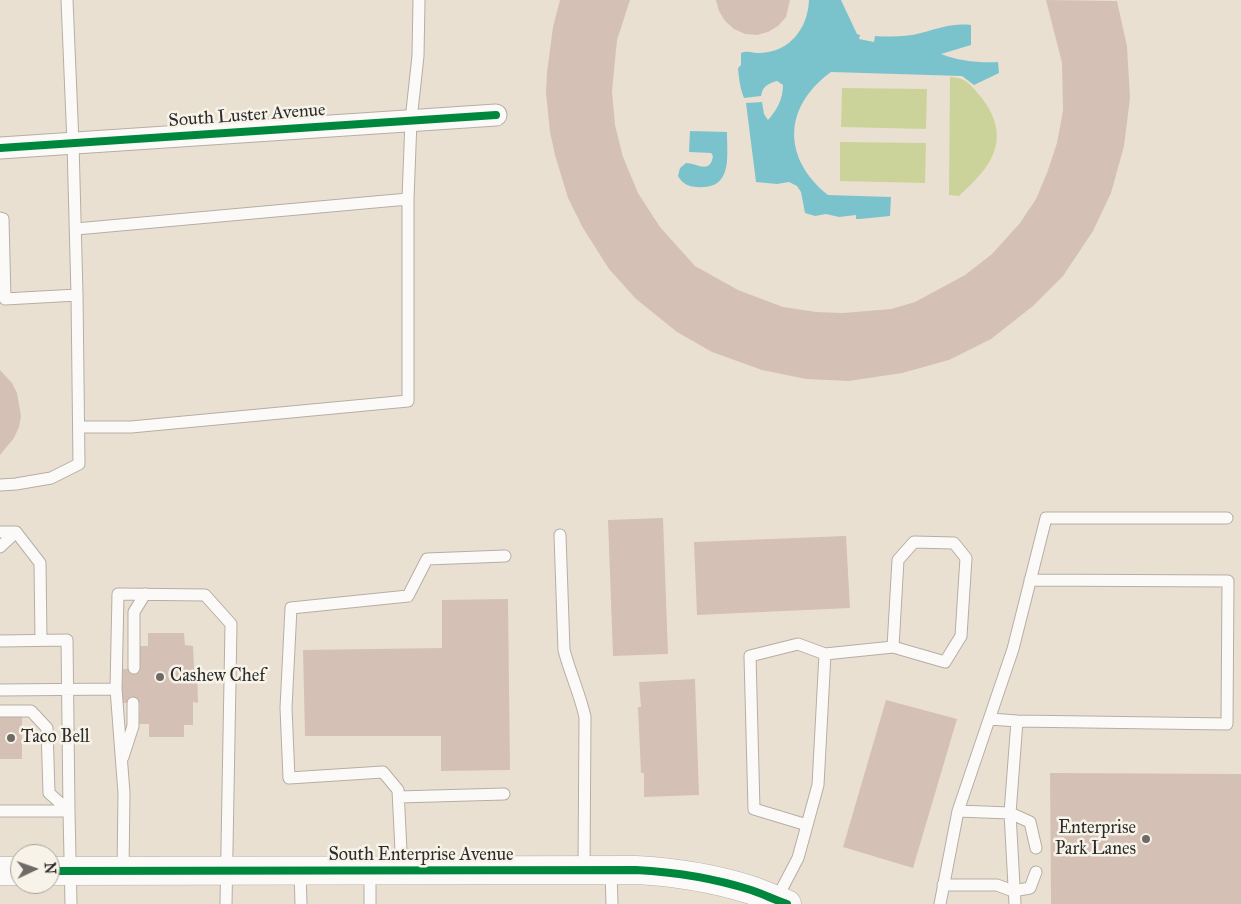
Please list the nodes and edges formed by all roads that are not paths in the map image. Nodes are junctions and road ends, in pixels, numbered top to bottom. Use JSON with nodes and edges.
{"nodes":[{"id":1,"x":67,"y":0,"type":"edge"},
{"id":2,"x":418,"y":0,"type":"edge"},
{"id":3,"x":496,"y":114,"type":"dead end"},
{"id":4,"x":411,"y":120,"type":"junction"},
{"id":5,"x":73,"y":143,"type":"junction"},
{"id":6,"x":0,"y":148,"type":"edge"},
{"id":7,"x":408,"y":199,"type":"junction"},
{"id":8,"x":0,"y":218,"type":"edge"},
{"id":9,"x":76,"y":229,"type":"junction"},
{"id":10,"x":77,"y":296,"type":"junction"},
{"id":11,"x":3,"y":299,"type":"edge"},
{"id":12,"x":79,"y":427,"type":"junction"},
{"id":13,"x":0,"y":485,"type":"edge"},
{"id":14,"x":1227,"y":518,"type":"dead end"},
{"id":15,"x":0,"y":532,"type":"edge"},
{"id":16,"x":16,"y":532,"type":"junction"},
{"id":17,"x":560,"y":535,"type":"dead end"},
{"id":18,"x":0,"y":547,"type":"edge"},
{"id":19,"x":505,"y":556,"type":"dead end"},
{"id":20,"x":1030,"y":580,"type":"junction"},
{"id":21,"x":145,"y":594,"type":"junction"},
{"id":22,"x":41,"y":640,"type":"junction"},
{"id":23,"x":0,"y":641,"type":"edge"},
{"id":24,"x":893,"y":646,"type":"junction"},
{"id":25,"x":825,"y":654,"type":"junction"},
{"id":26,"x":134,"y":668,"type":"dead end"},
{"id":27,"x":68,"y":689,"type":"junction"},
{"id":28,"x":116,"y":689,"type":"junction"},
{"id":29,"x":0,"y":690,"type":"edge"},
{"id":30,"x":133,"y":703,"type":"dead end"},
{"id":31,"x":0,"y":711,"type":"edge"},
{"id":32,"x":990,"y":719,"type":"junction"},
{"id":33,"x":1017,"y":721,"type":"junction"},
{"id":34,"x":122,"y":761,"type":"junction"},
{"id":35,"x":504,"y":794,"type":"dead end"},
{"id":36,"x":399,"y":797,"type":"junction"},
{"id":37,"x":69,"y":810,"type":"junction"},
{"id":38,"x":0,"y":811,"type":"edge"},
{"id":39,"x":958,"y":811,"type":"junction"},
{"id":40,"x":1010,"y":813,"type":"junction"},
{"id":41,"x":807,"y":825,"type":"junction"},
{"id":42,"x":1036,"y":848,"type":"dead end"},
{"id":43,"x":584,"y":870,"type":"junction"},
{"id":44,"x":612,"y":870,"type":"junction"},
{"id":45,"x":60,"y":871,"type":"edge"},
{"id":46,"x":122,"y":871,"type":"junction"},
{"id":47,"x":226,"y":871,"type":"junction"},
{"id":48,"x":300,"y":871,"type":"junction"},
{"id":49,"x":370,"y":871,"type":"junction"},
{"id":50,"x":402,"y":871,"type":"junction"},
{"id":51,"x":1036,"y":872,"type":"dead end"},
{"id":52,"x":943,"y":885,"type":"junction"},
{"id":53,"x":1013,"y":892,"type":"junction"},
{"id":54,"x":782,"y":902,"type":"edge"},
{"id":55,"x":71,"y":904,"type":"edge"},
{"id":56,"x":226,"y":904,"type":"edge"},
{"id":57,"x":301,"y":904,"type":"edge"},
{"id":58,"x":370,"y":904,"type":"edge"},
{"id":59,"x":612,"y":904,"type":"edge"},
{"id":60,"x":940,"y":904,"type":"edge"},
{"id":61,"x":1015,"y":904,"type":"edge"}],
"edges":[{"from":1,"to":5,"type":"lane"},
{"from":2,"to":4,"type":"lane"},
{"from":3,"to":4,"type":"street","name":"South Luster Avenue"},
{"from":4,"to":5,"type":"street","name":"South Luster Avenue"},
{"from":4,"to":7,"type":"lane"},
{"from":5,"to":6,"type":"street","name":"South Luster Avenue"},
{"from":5,"to":9,"type":"lane"},
{"from":7,"to":9,"type":"lane"},
{"from":7,"to":12,"type":"lane"},
{"from":8,"to":11,"type":"lane"},
{"from":9,"to":10,"type":"lane"},
{"from":10,"to":11,"type":"lane"},
{"from":10,"to":12,"type":"lane"},
{"from":12,"to":13,"type":"lane"},
{"from":14,"to":20,"type":"lane"},
{"from":15,"to":16,"type":"lane"},
{"from":16,"to":18,"type":"lane"},
{"from":16,"to":22,"type":"lane"},
{"from":17,"to":43,"type":"lane"},
{"from":19,"to":36,"type":"lane"},
{"from":20,"to":32,"type":"lane"},
{"from":20,"to":33,"type":"lane"},
{"from":21,"to":26,"type":"lane"},
{"from":21,"to":28,"type":"lane"},
{"from":21,"to":47,"type":"lane"},
{"from":22,"to":23,"type":"lane"},
{"from":22,"to":27,"type":"lane"},
{"from":24,"to":24,"type":"lane"},
{"from":24,"to":25,"type":"lane"},
{"from":25,"to":41,"type":"lane"},
{"from":25,"to":41,"type":"lane"},
{"from":27,"to":28,"type":"lane"},
{"from":27,"to":29,"type":"lane"},
{"from":27,"to":37,"type":"lane"},
{"from":28,"to":34,"type":"lane"},
{"from":30,"to":34,"type":"lane"},
{"from":31,"to":37,"type":"lane"},
{"from":32,"to":33,"type":"lane"},
{"from":32,"to":39,"type":"lane"},
{"from":33,"to":40,"type":"lane"},
{"from":34,"to":46,"type":"lane"},
{"from":35,"to":36,"type":"lane"},
{"from":36,"to":50,"type":"lane"},
{"from":37,"to":38,"type":"lane"},
{"from":37,"to":45,"type":"lane"},
{"from":39,"to":40,"type":"lane"},
{"from":39,"to":52,"type":"lane"},
{"from":40,"to":42,"type":"lane"},
{"from":40,"to":53,"type":"lane"},
{"from":41,"to":54,"type":"lane"},
{"from":43,"to":44,"type":"street","name":"South Enterprise Avenue"},
{"from":43,"to":50,"type":"street","name":"South Enterprise Avenue"},
{"from":44,"to":54,"type":"street","name":"South Enterprise Avenue"},
{"from":44,"to":59,"type":"lane"},
{"from":45,"to":46,"type":"street","name":"South Enterprise Avenue"},
{"from":45,"to":55,"type":"lane"},
{"from":46,"to":47,"type":"street","name":"South Enterprise Avenue"},
{"from":47,"to":48,"type":"street","name":"South Enterprise Avenue"},
{"from":47,"to":56,"type":"lane"},
{"from":48,"to":49,"type":"street","name":"South Enterprise Avenue"},
{"from":48,"to":57,"type":"lane"},
{"from":49,"to":50,"type":"street","name":"South Enterprise Avenue"},
{"from":49,"to":58,"type":"lane"},
{"from":51,"to":53,"type":"lane"},
{"from":52,"to":53,"type":"lane"},
{"from":52,"to":60,"type":"lane"},
{"from":53,"to":61,"type":"lane"}]}
